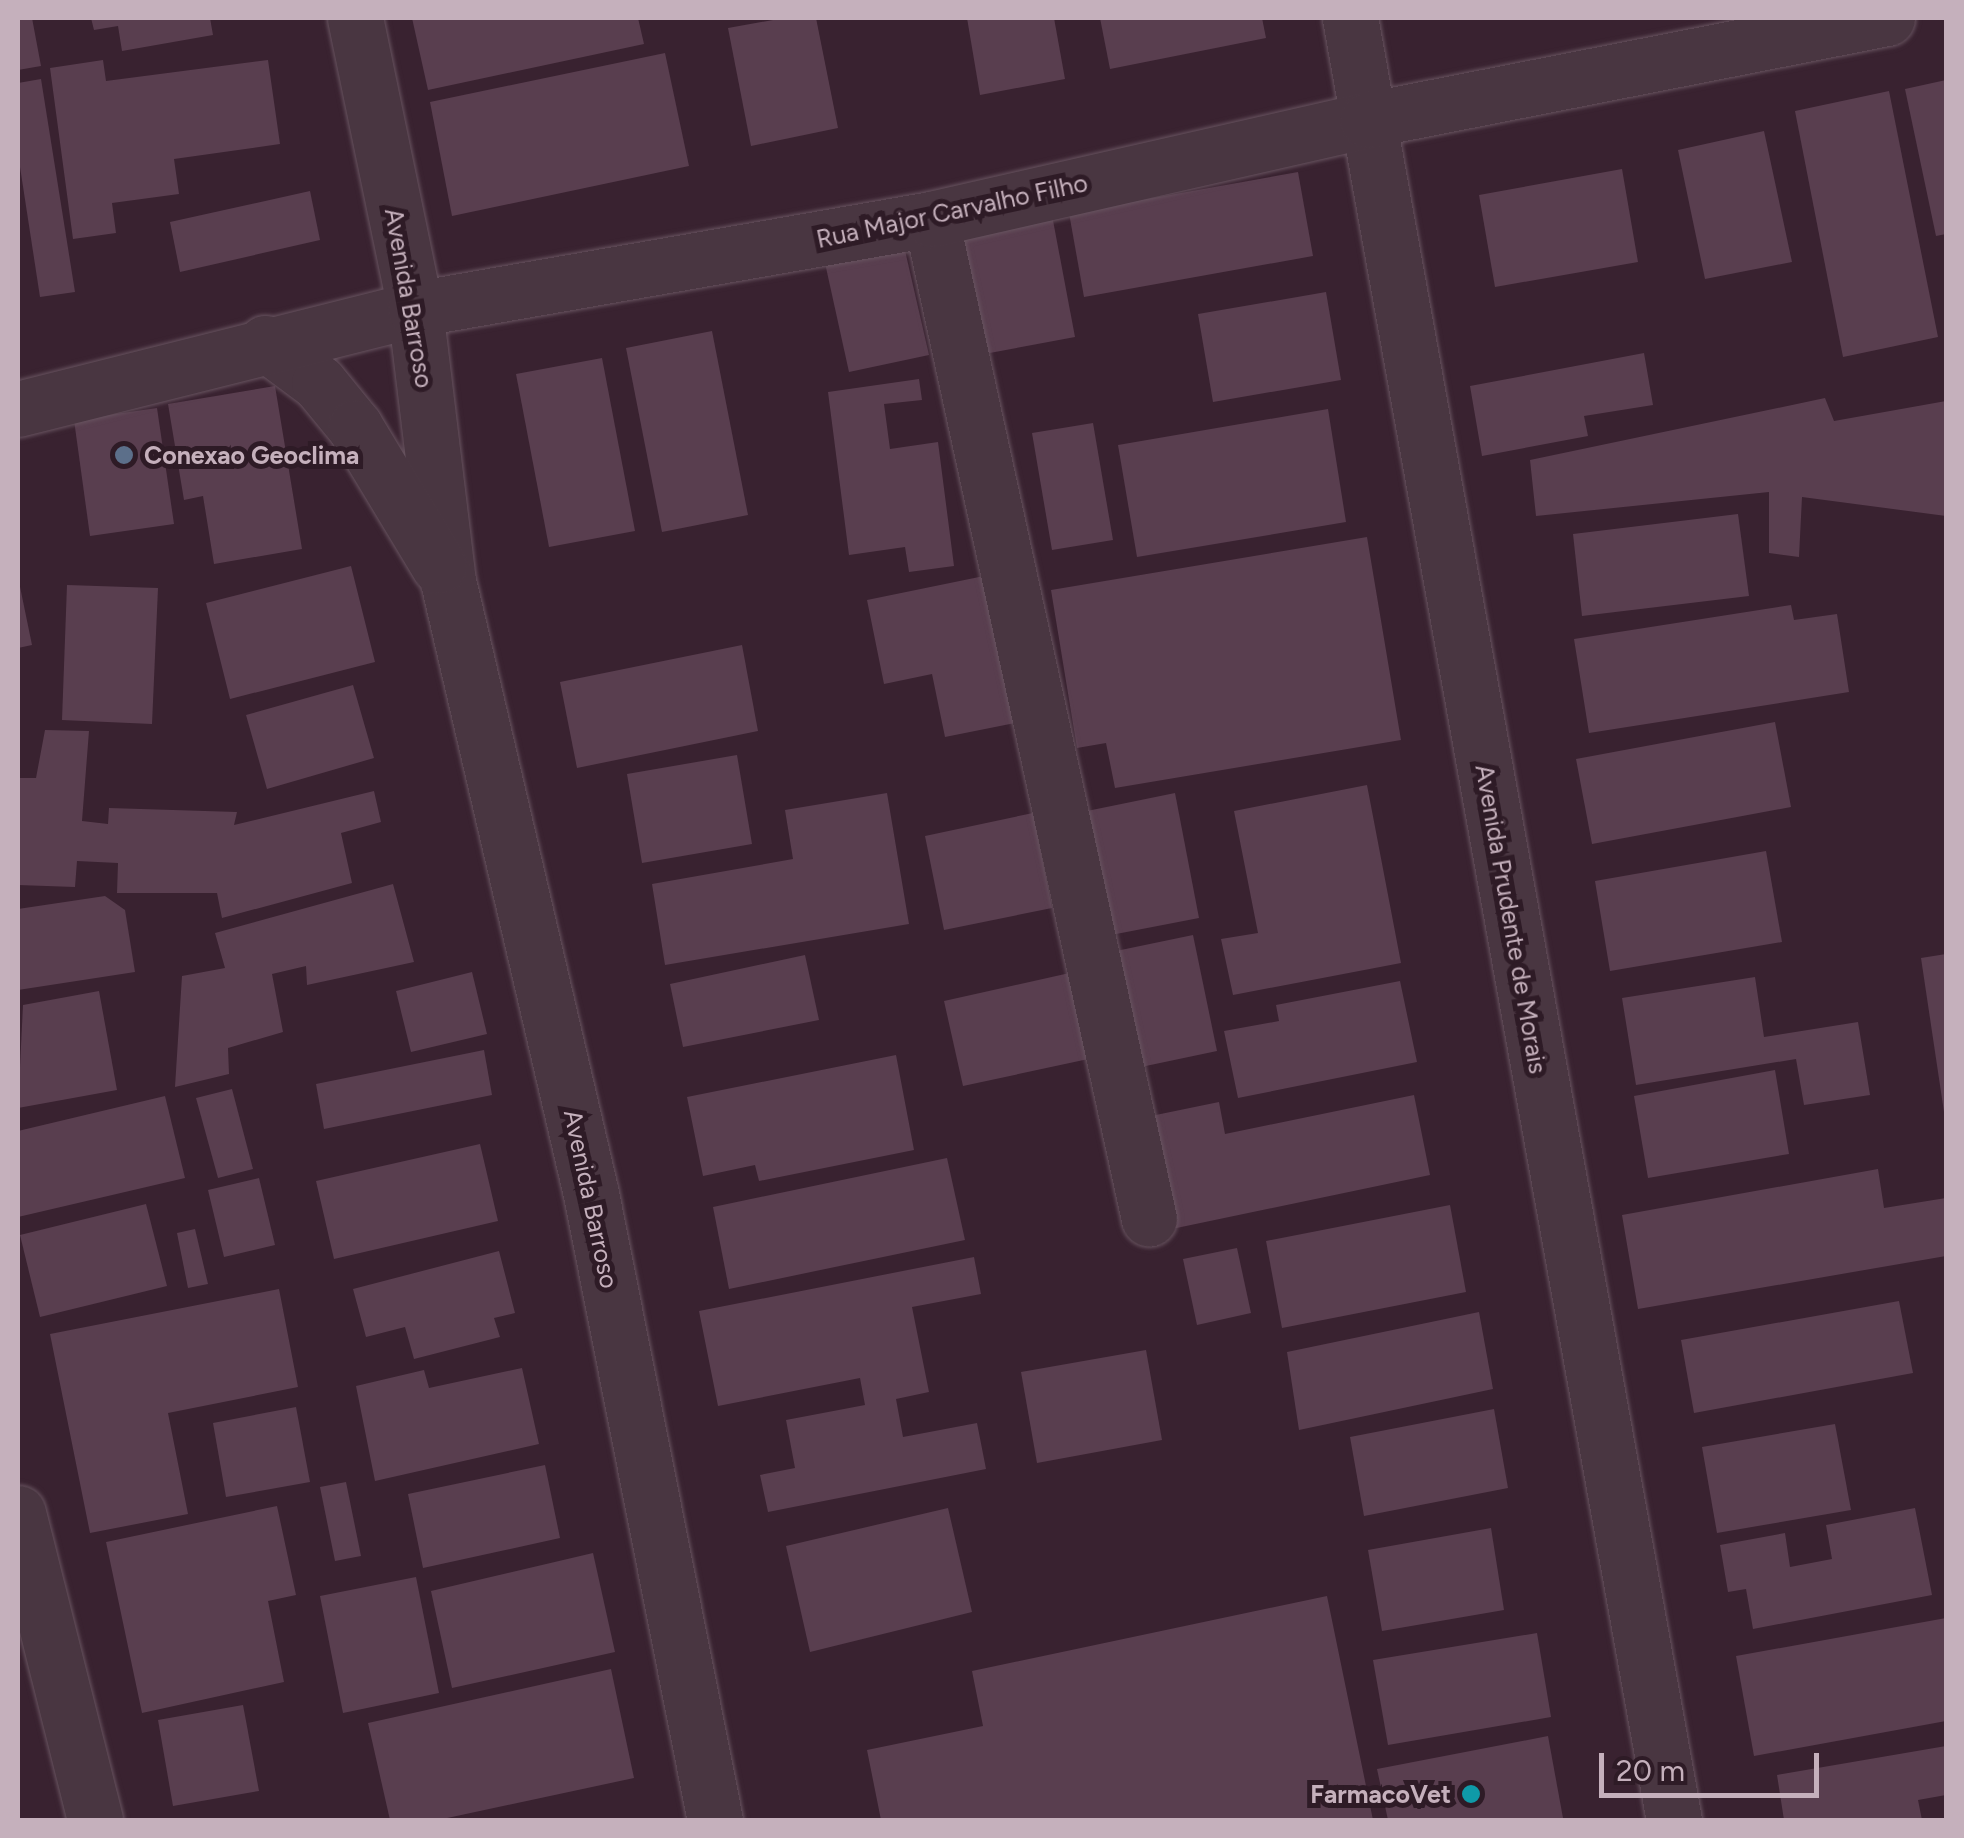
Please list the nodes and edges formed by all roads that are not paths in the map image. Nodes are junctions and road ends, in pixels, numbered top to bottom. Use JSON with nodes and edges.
{"nodes":[{"id":1,"x":355,"y":18,"type":"edge"},
{"id":2,"x":1350,"y":18,"type":"edge"},
{"id":3,"x":1887,"y":18,"type":"edge"},
{"id":4,"x":1367,"y":120,"type":"junction"},
{"id":5,"x":931,"y":219,"type":"junction"},
{"id":6,"x":415,"y":309,"type":"junction"},
{"id":7,"x":265,"y":343,"type":"junction"},
{"id":8,"x":18,"y":408,"type":"edge"},
{"id":9,"x":448,"y":581,"type":"junction"},
{"id":10,"x":1150,"y":1219,"type":"dead end"},
{"id":11,"x":18,"y":1513,"type":"edge"},
{"id":12,"x":95,"y":1820,"type":"edge"},
{"id":13,"x":714,"y":1820,"type":"edge"},
{"id":14,"x":1674,"y":1820,"type":"edge"}],
"edges":[{"from":1,"to":6,"type":"street","name":"Avenida Barroso"},
{"from":2,"to":4,"type":"street","name":"Avenida Prudente de Morais"},
{"from":3,"to":4,"type":"street","name":"Rua Major Carvalho Filho"},
{"from":4,"to":5,"type":"street","name":"Rua Major Carvalho Filho"},
{"from":4,"to":14,"type":"street","name":"Avenida Prudente de Morais"},
{"from":5,"to":6,"type":"street","name":"Rua Major Carvalho Filho"},
{"from":5,"to":10,"type":"street"},
{"from":6,"to":7,"type":"street","name":"Rua Major Carvalho Filho"},
{"from":6,"to":9,"type":"street","name":"Avenida Barroso"},
{"from":7,"to":8,"type":"street","name":"Rua Major Carvalho Filho"},
{"from":7,"to":9,"type":"street","name":"Avenida Barroso"},
{"from":9,"to":13,"type":"street","name":"Avenida Barroso"},
{"from":11,"to":12,"type":"street"}]}
